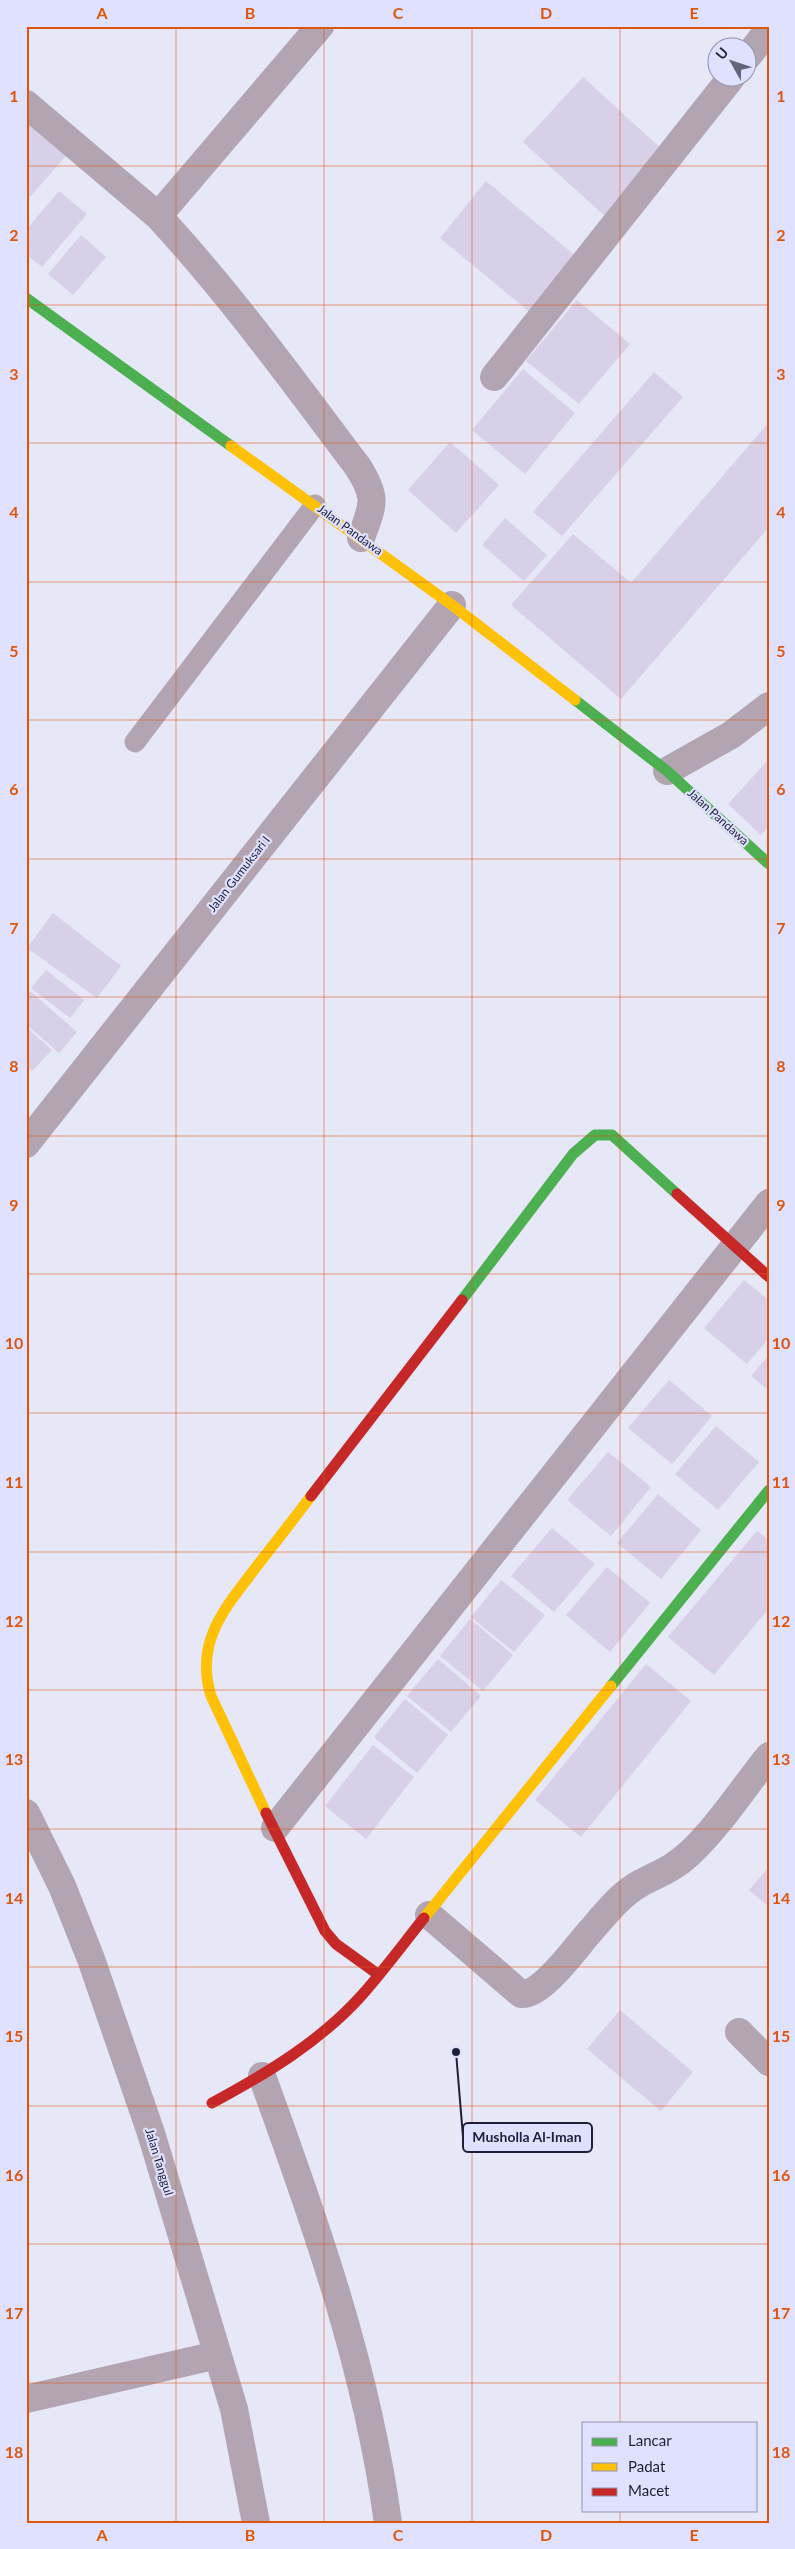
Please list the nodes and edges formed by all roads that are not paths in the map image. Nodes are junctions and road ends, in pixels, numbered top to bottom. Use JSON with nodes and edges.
{"nodes":[{"id":1,"x":320,"y":26,"type":"edge"},
{"id":2,"x":769,"y":29,"type":"edge"},
{"id":3,"x":758,"y":43,"type":"edge"},
{"id":4,"x":723,"y":88,"type":"edge"},
{"id":5,"x":26,"y":104,"type":"edge"},
{"id":6,"x":158,"y":216,"type":"junction"},
{"id":7,"x":26,"y":298,"type":"edge"},
{"id":8,"x":494,"y":377,"type":"dead end"},
{"id":9,"x":315,"y":505,"type":"junction"},
{"id":10,"x":361,"y":538,"type":"junction"},
{"id":11,"x":452,"y":605,"type":"junction"},
{"id":12,"x":769,"y":706,"type":"edge"},
{"id":13,"x":135,"y":742,"type":"dead end"},
{"id":14,"x":667,"y":771,"type":"junction"},
{"id":15,"x":769,"y":864,"type":"edge"},
{"id":16,"x":26,"y":1144,"type":"edge"},
{"id":17,"x":769,"y":1203,"type":"edge"},
{"id":18,"x":733,"y":1247,"type":"junction"},
{"id":19,"x":769,"y":1278,"type":"edge"},
{"id":20,"x":769,"y":1490,"type":"edge"},
{"id":21,"x":769,"y":1756,"type":"edge"},
{"id":22,"x":26,"y":1814,"type":"edge"},
{"id":23,"x":275,"y":1828,"type":"junction"},
{"id":24,"x":429,"y":1914,"type":"junction"},
{"id":25,"x":379,"y":1975,"type":"junction"},
{"id":26,"x":739,"y":2032,"type":"dead end"},
{"id":27,"x":769,"y":2062,"type":"edge"},
{"id":28,"x":262,"y":2076,"type":"junction"},
{"id":29,"x":212,"y":2103,"type":"dead end"},
{"id":30,"x":217,"y":2355,"type":"junction"},
{"id":31,"x":26,"y":2399,"type":"edge"},
{"id":32,"x":256,"y":2523,"type":"edge"},
{"id":33,"x":388,"y":2523,"type":"edge"}],
"edges":[{"from":1,"to":6,"type":"street"},
{"from":2,"to":3,"type":"street"},
{"from":4,"to":8,"type":"street"},
{"from":5,"to":6,"type":"street"},
{"from":6,"to":10,"type":"street"},
{"from":7,"to":9,"type":"street","name":"Jalan Pandawa"},
{"from":9,"to":10,"type":"street","name":"Jalan Pandawa"},
{"from":9,"to":13,"type":"lane"},
{"from":10,"to":11,"type":"street","name":"Jalan Pandawa"},
{"from":11,"to":14,"type":"street","name":"Jalan Pandawa"},
{"from":11,"to":16,"type":"street","name":"Jalan Gumuksari I"},
{"from":12,"to":14,"type":"street"},
{"from":14,"to":15,"type":"street","name":"Jalan Pandawa"},
{"from":17,"to":18,"type":"street"},
{"from":18,"to":19,"type":"street"},
{"from":18,"to":23,"type":"street"},
{"from":18,"to":23,"type":"street"},
{"from":20,"to":24,"type":"street"},
{"from":21,"to":24,"type":"street"},
{"from":22,"to":30,"type":"street","name":"Jalan Tanggul"},
{"from":23,"to":25,"type":"street"},
{"from":24,"to":25,"type":"street"},
{"from":25,"to":28,"type":"street"},
{"from":26,"to":27,"type":"street"},
{"from":28,"to":29,"type":"street"},
{"from":28,"to":33,"type":"street"},
{"from":30,"to":31,"type":"street"},
{"from":30,"to":32,"type":"street","name":"Jalan Tanggul"}]}
